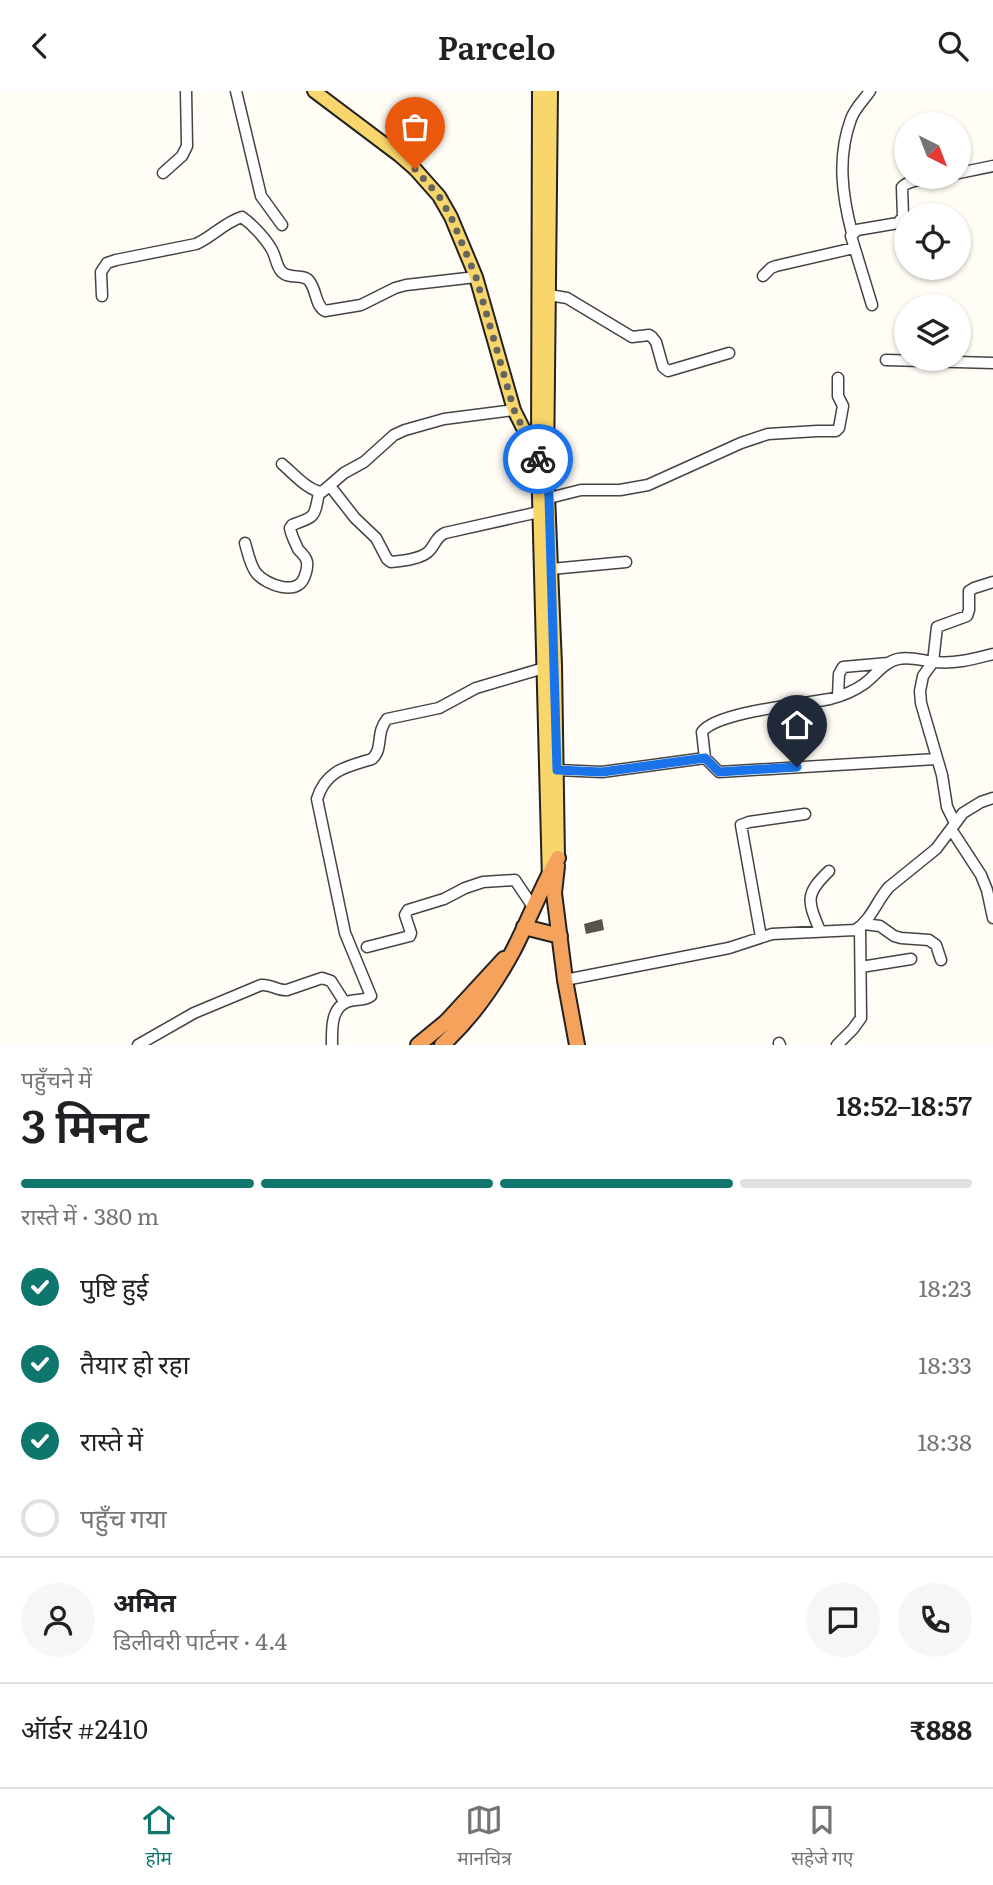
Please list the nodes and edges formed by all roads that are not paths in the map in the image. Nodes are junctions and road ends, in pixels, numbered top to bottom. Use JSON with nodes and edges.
{"nodes":[{"id":1,"x":186,"y":91,"type":"edge"},
{"id":2,"x":236,"y":91,"type":"edge"},
{"id":3,"x":314,"y":91,"type":"edge"},
{"id":4,"x":539,"y":91,"type":"edge"},
{"id":5,"x":551,"y":91,"type":"edge"},
{"id":6,"x":870,"y":91,"type":"edge"},
{"id":7,"x":993,"y":166,"type":"edge"},
{"id":8,"x":971,"y":171,"type":"edge"},
{"id":9,"x":163,"y":173,"type":"dead end"},
{"id":10,"x":902,"y":189,"type":"edge"},
{"id":11,"x":282,"y":225,"type":"dead end"},
{"id":12,"x":852,"y":233,"type":"junction"},
{"id":13,"x":853,"y":248,"type":"junction"},
{"id":14,"x":763,"y":276,"type":"dead end"},
{"id":15,"x":476,"y":277,"type":"junction"},
{"id":16,"x":543,"y":294,"type":"junction"},
{"id":17,"x":103,"y":296,"type":"dead end"},
{"id":18,"x":872,"y":305,"type":"dead end"},
{"id":19,"x":729,"y":352,"type":"dead end"},
{"id":20,"x":886,"y":360,"type":"dead end"},
{"id":21,"x":993,"y":363,"type":"edge"},
{"id":22,"x":838,"y":379,"type":"dead end"},
{"id":23,"x":514,"y":410,"type":"junction"},
{"id":24,"x":538,"y":458,"type":"junction"},
{"id":25,"x":282,"y":464,"type":"dead end"},
{"id":26,"x":547,"y":471,"type":"junction"},
{"id":27,"x":330,"y":486,"type":"junction"},
{"id":28,"x":319,"y":493,"type":"junction"},
{"id":29,"x":549,"y":498,"type":"junction"},
{"id":30,"x":539,"y":512,"type":"junction"},
{"id":31,"x":245,"y":543,"type":"dead end"},
{"id":32,"x":626,"y":562,"type":"dead end"},
{"id":33,"x":551,"y":569,"type":"junction"},
{"id":34,"x":993,"y":582,"type":"edge"},
{"id":35,"x":993,"y":654,"type":"edge"},
{"id":36,"x":933,"y":662,"type":"junction"},
{"id":37,"x":888,"y":663,"type":"junction"},
{"id":38,"x":544,"y":668,"type":"junction"},
{"id":39,"x":838,"y":696,"type":"junction"},
{"id":40,"x":705,"y":758,"type":"junction"},
{"id":41,"x":936,"y":759,"type":"junction"},
{"id":42,"x":557,"y":770,"type":"junction"},
{"id":43,"x":993,"y":798,"type":"edge"},
{"id":44,"x":805,"y":814,"type":"dead end"},
{"id":45,"x":953,"y":826,"type":"junction"},
{"id":46,"x":558,"y":858,"type":"junction"},
{"id":47,"x":829,"y":871,"type":"dead end"},
{"id":48,"x":547,"y":877,"type":"junction"},
{"id":49,"x":554,"y":893,"type":"junction"},
{"id":50,"x":533,"y":907,"type":"junction"},
{"id":51,"x":993,"y":918,"type":"edge"},
{"id":52,"x":862,"y":926,"type":"junction"},
{"id":53,"x":524,"y":927,"type":"junction"},
{"id":54,"x":820,"y":931,"type":"junction"},
{"id":55,"x":560,"y":936,"type":"junction"},
{"id":56,"x":761,"y":937,"type":"junction"},
{"id":57,"x":366,"y":947,"type":"dead end"},
{"id":58,"x":515,"y":948,"type":"junction"},
{"id":59,"x":911,"y":959,"type":"dead end"},
{"id":60,"x":941,"y":960,"type":"dead end"},
{"id":61,"x":860,"y":967,"type":"junction"},
{"id":62,"x":565,"y":980,"type":"junction"},
{"id":63,"x":345,"y":1003,"type":"junction"},
{"id":64,"x":138,"y":1045,"type":"edge"},
{"id":65,"x":332,"y":1045,"type":"edge"},
{"id":66,"x":418,"y":1045,"type":"edge"},
{"id":67,"x":442,"y":1045,"type":"edge"},
{"id":68,"x":577,"y":1045,"type":"edge"},
{"id":69,"x":837,"y":1045,"type":"edge"}],
"edges":[{"from":1,"to":9,"type":"street"},
{"from":2,"to":11,"type":"street"},
{"from":3,"to":15,"type":"main road"},
{"from":4,"to":16,"type":"main road"},
{"from":5,"to":16,"type":"main road"},
{"from":6,"to":12,"type":"street"},
{"from":7,"to":8,"type":"street"},
{"from":10,"to":12,"type":"street"},
{"from":12,"to":13,"type":"street"},
{"from":13,"to":14,"type":"street"},
{"from":13,"to":18,"type":"street"},
{"from":15,"to":17,"type":"street"},
{"from":15,"to":23,"type":"main road"},
{"from":16,"to":19,"type":"street"},
{"from":16,"to":24,"type":"main road"},
{"from":16,"to":26,"type":"main road"},
{"from":20,"to":21,"type":"street"},
{"from":22,"to":29,"type":"street"},
{"from":23,"to":24,"type":"main road"},
{"from":23,"to":27,"type":"street"},
{"from":24,"to":26,"type":"main road"},
{"from":24,"to":30,"type":"main road"},
{"from":25,"to":28,"type":"street"},
{"from":26,"to":29,"type":"main road"},
{"from":27,"to":28,"type":"street"},
{"from":27,"to":30,"type":"street"},
{"from":28,"to":31,"type":"street"},
{"from":29,"to":33,"type":"main road"},
{"from":30,"to":38,"type":"main road"},
{"from":32,"to":33,"type":"street"},
{"from":33,"to":42,"type":"main road"},
{"from":34,"to":36,"type":"street"},
{"from":35,"to":36,"type":"street"},
{"from":36,"to":37,"type":"street"},
{"from":36,"to":41,"type":"street"},
{"from":37,"to":39,"type":"street"},
{"from":37,"to":39,"type":"street"},
{"from":38,"to":48,"type":"main road"},
{"from":38,"to":63,"type":"street"},
{"from":39,"to":40,"type":"street"},
{"from":40,"to":41,"type":"street"},
{"from":40,"to":42,"type":"street"},
{"from":41,"to":45,"type":"street"},
{"from":42,"to":46,"type":"main road"},
{"from":43,"to":45,"type":"street"},
{"from":44,"to":56,"type":"street"},
{"from":45,"to":51,"type":"street"},
{"from":45,"to":52,"type":"street"},
{"from":46,"to":48,"type":"highway"},
{"from":46,"to":49,"type":"highway"},
{"from":47,"to":54,"type":"street"},
{"from":48,"to":49,"type":"main road"},
{"from":48,"to":50,"type":"highway"},
{"from":49,"to":55,"type":"highway"},
{"from":50,"to":53,"type":"highway"},
{"from":50,"to":57,"type":"street"},
{"from":52,"to":54,"type":"street"},
{"from":52,"to":60,"type":"street"},
{"from":52,"to":61,"type":"street"},
{"from":53,"to":55,"type":"highway"},
{"from":53,"to":58,"type":"highway"},
{"from":54,"to":56,"type":"street"},
{"from":55,"to":62,"type":"highway"},
{"from":56,"to":62,"type":"street"},
{"from":58,"to":66,"type":"highway"},
{"from":58,"to":67,"type":"highway"},
{"from":59,"to":61,"type":"street"},
{"from":61,"to":69,"type":"street"},
{"from":62,"to":68,"type":"highway"},
{"from":63,"to":64,"type":"street"},
{"from":63,"to":65,"type":"street"}]}
